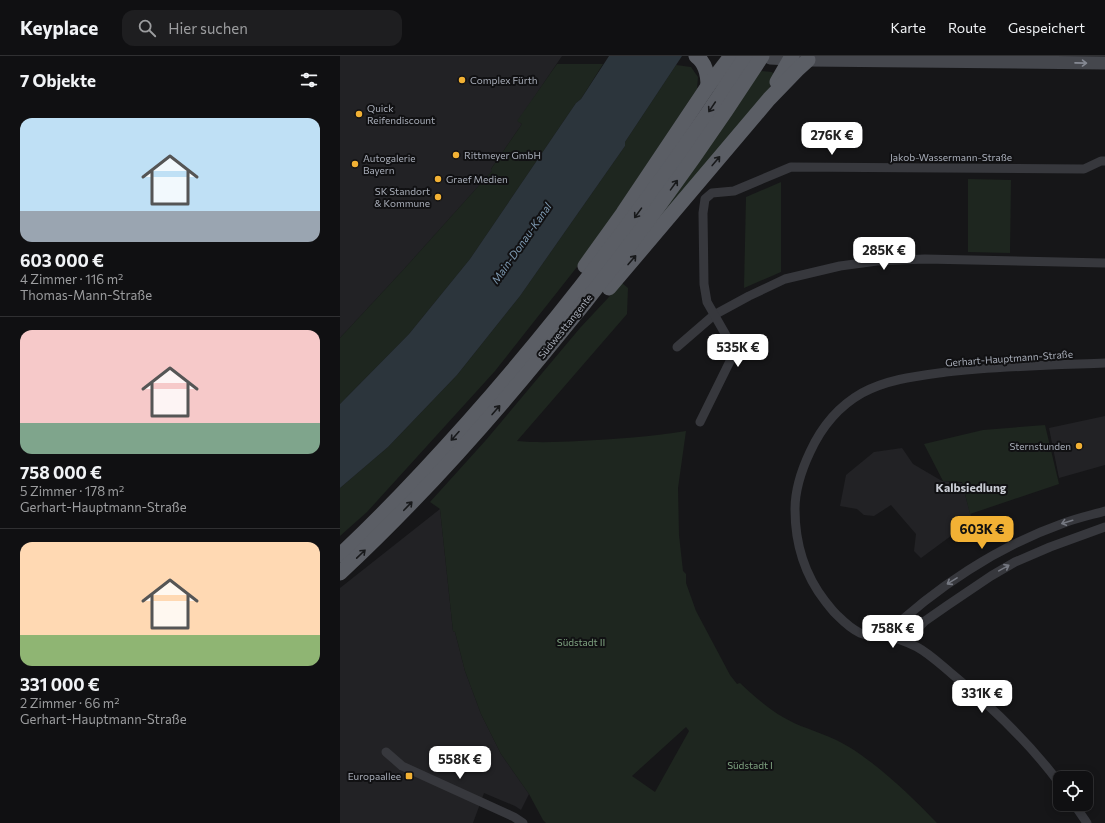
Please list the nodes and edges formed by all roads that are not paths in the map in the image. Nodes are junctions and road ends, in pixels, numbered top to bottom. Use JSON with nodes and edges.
{"nodes":[{"id":1,"x":696,"y":56,"type":"edge"},
{"id":2,"x":724,"y":56,"type":"edge"},
{"id":3,"x":737,"y":56,"type":"edge"},
{"id":4,"x":766,"y":57,"type":"edge"},
{"id":5,"x":791,"y":58,"type":"edge"},
{"id":6,"x":947,"y":58,"type":"edge"},
{"id":7,"x":808,"y":60,"type":"junction"},
{"id":8,"x":1105,"y":63,"type":"edge"},
{"id":9,"x":708,"y":86,"type":"junction"},
{"id":10,"x":769,"y":99,"type":"junction"},
{"id":11,"x":1105,"y":161,"type":"edge"},
{"id":12,"x":1105,"y":263,"type":"edge"},
{"id":13,"x":714,"y":315,"type":"junction"},
{"id":14,"x":574,"y":316,"type":"junction"},
{"id":15,"x":677,"y":347,"type":"dead end"},
{"id":16,"x":527,"y":353,"type":"junction"},
{"id":17,"x":1105,"y":363,"type":"edge"},
{"id":18,"x":700,"y":422,"type":"dead end"},
{"id":19,"x":1105,"y":511,"type":"edge"},
{"id":20,"x":1105,"y":528,"type":"edge"},
{"id":21,"x":376,"y":530,"type":"junction"},
{"id":22,"x":340,"y":555,"type":"edge"},
{"id":23,"x":340,"y":573,"type":"edge"},
{"id":24,"x":885,"y":636,"type":"junction"},
{"id":25,"x":906,"y":641,"type":"junction"},
{"id":26,"x":386,"y":752,"type":"dead end"},
{"id":27,"x":1053,"y":775,"type":"edge"},
{"id":28,"x":1079,"y":811,"type":"edge"},
{"id":29,"x":523,"y":823,"type":"edge"},
{"id":30,"x":1087,"y":823,"type":"edge"}],
"edges":[{"from":1,"to":9,"type":"highway"},
{"from":2,"to":3,"type":"main road"},
{"from":3,"to":9,"type":"highway"},
{"from":3,"to":16,"type":"highway","name":"Südwesttangente","one_way":true},
{"from":4,"to":5,"type":"main road"},
{"from":14,"to":4,"type":"highway","name":"Südwesttangente","one_way":true},
{"from":5,"to":7,"type":"main road"},
{"from":5,"to":10,"type":"highway"},
{"from":6,"to":7,"type":"main road"},
{"from":6,"to":8,"type":"main road","one_way":true},
{"from":7,"to":10,"type":"highway"},
{"from":9,"to":16,"type":"highway"},
{"from":14,"to":10,"type":"highway","one_way":true},
{"from":11,"to":13,"type":"street","name":"Jakob-Wassermann-Straße"},
{"from":12,"to":13,"type":"street"},
{"from":13,"to":15,"type":"street"},
{"from":13,"to":18,"type":"street"},
{"from":21,"to":14,"type":"highway","name":"Südwesttangente","one_way":true},
{"from":16,"to":21,"type":"highway","name":"Südwesttangente","one_way":true},
{"from":17,"to":24,"type":"street","name":"Gerhart-Hauptmann-Straße"},
{"from":19,"to":24,"type":"street","one_way":true},
{"from":25,"to":20,"type":"street","one_way":true},
{"from":21,"to":22,"type":"highway","name":"Südwesttangente"},
{"from":23,"to":21,"type":"highway","name":"Südwesttangente","one_way":true},
{"from":24,"to":25,"type":"street","name":"Gerhart-Hauptmann-Straße"},
{"from":25,"to":27,"type":"street","name":"Gerhart-Hauptmann-Straße"},
{"from":26,"to":29,"type":"street"},
{"from":28,"to":30,"type":"street"}]}
